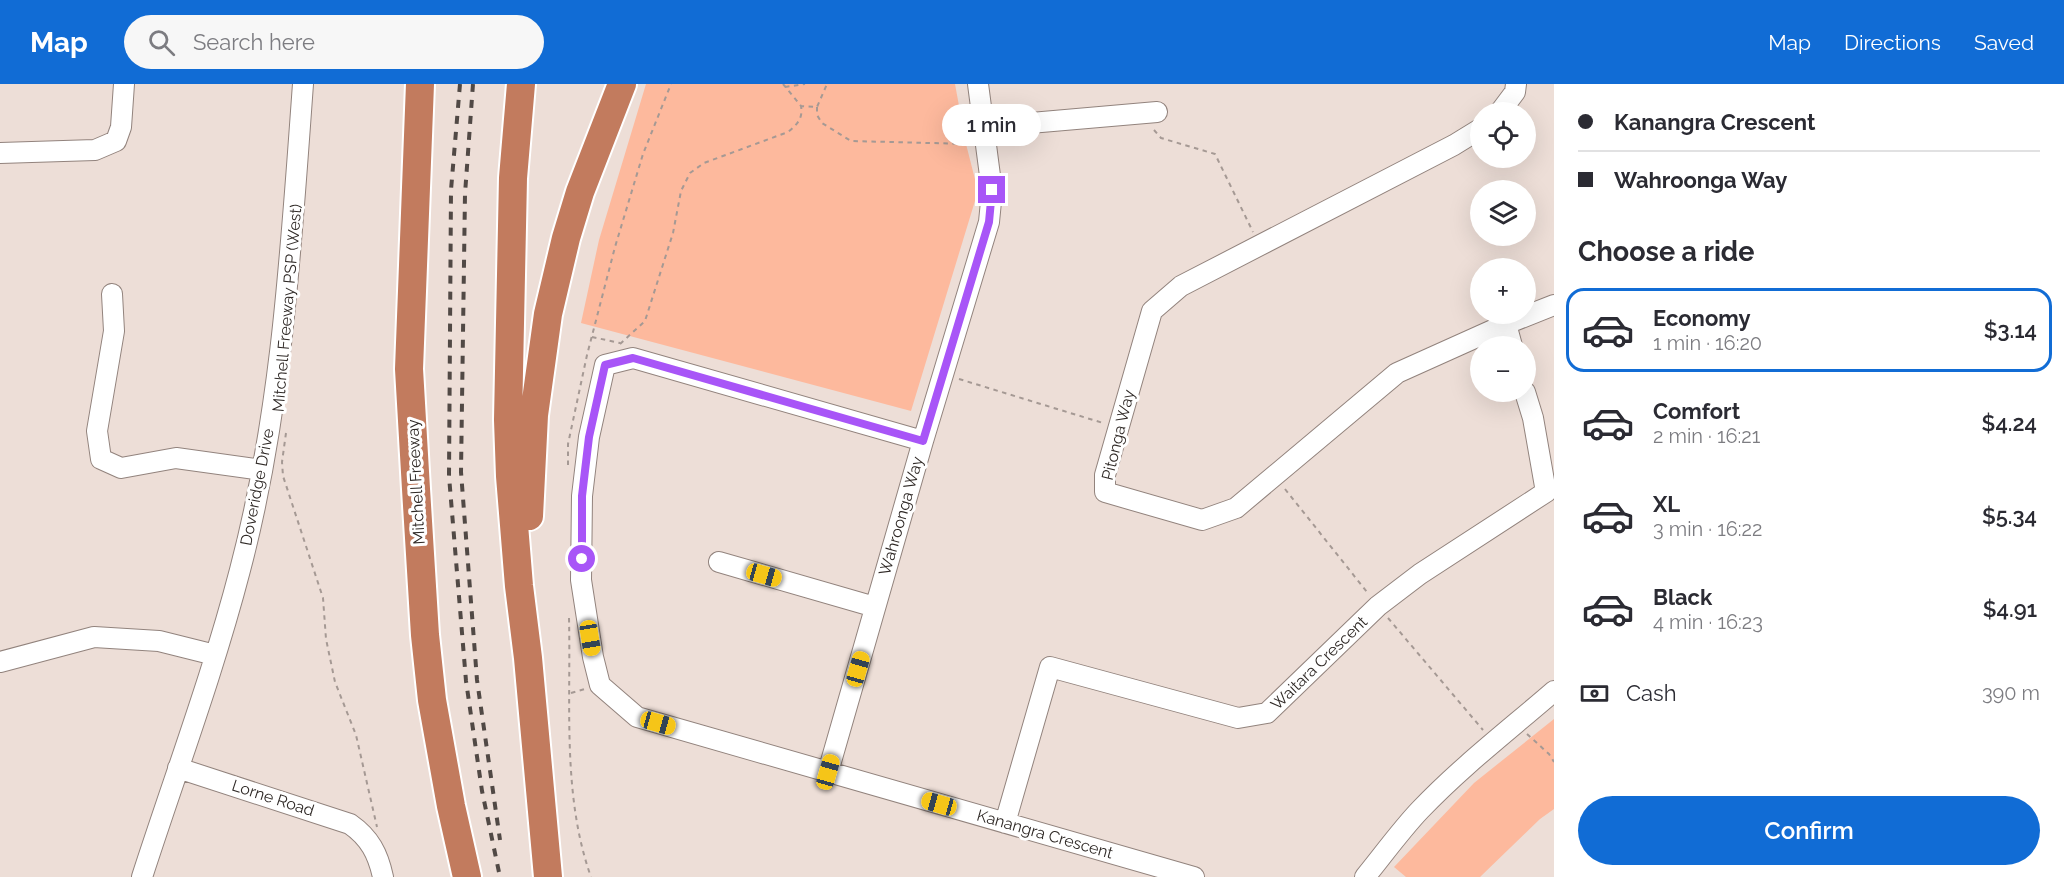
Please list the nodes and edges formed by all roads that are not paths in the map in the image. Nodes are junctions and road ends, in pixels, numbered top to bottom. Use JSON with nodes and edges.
{"nodes":[{"id":1,"x":124,"y":84,"type":"edge"},
{"id":2,"x":303,"y":84,"type":"edge"},
{"id":3,"x":521,"y":84,"type":"edge"},
{"id":4,"x":622,"y":84,"type":"edge"},
{"id":5,"x":978,"y":84,"type":"edge"},
{"id":6,"x":1516,"y":84,"type":"edge"},
{"id":7,"x":420,"y":85,"type":"edge"},
{"id":8,"x":1508,"y":102,"type":"edge"},
{"id":9,"x":1149,"y":113,"type":"road end"},
{"id":10,"x":986,"y":135,"type":"junction"},
{"id":11,"x":1470,"y":135,"type":"edge"},
{"id":12,"x":0,"y":153,"type":"edge"},
{"id":13,"x":112,"y":294,"type":"dead end"},
{"id":14,"x":1554,"y":305,"type":"edge"},
{"id":15,"x":1536,"y":312,"type":"edge"},
{"id":16,"x":1506,"y":324,"type":"joint"},
{"id":17,"x":1509,"y":336,"type":"edge"},
{"id":18,"x":1529,"y":402,"type":"edge"},
{"id":19,"x":923,"y":441,"type":"junction"},
{"id":20,"x":262,"y":470,"type":"junction"},
{"id":21,"x":719,"y":562,"type":"dead end"},
{"id":22,"x":875,"y":607,"type":"junction"},
{"id":23,"x":215,"y":655,"type":"junction"},
{"id":24,"x":528,"y":658,"type":"junction"},
{"id":25,"x":0,"y":662,"type":"edge"},
{"id":26,"x":1554,"y":691,"type":"edge"},
{"id":27,"x":178,"y":768,"type":"junction"},
{"id":28,"x":828,"y":772,"type":"junction"},
{"id":29,"x":1005,"y":823,"type":"junction"},
{"id":30,"x":1186,"y":876,"type":"edge"},
{"id":31,"x":142,"y":877,"type":"edge"},
{"id":32,"x":383,"y":877,"type":"edge"},
{"id":33,"x":466,"y":877,"type":"edge"},
{"id":34,"x":548,"y":877,"type":"edge"},
{"id":35,"x":1365,"y":877,"type":"edge"}],
"edges":[{"from":1,"to":12,"type":"street"},
{"from":2,"to":20,"type":"street","name":"Doveridge Drive"},
{"from":3,"to":24,"type":"highway"},
{"from":4,"to":24,"type":"highway"},
{"from":5,"to":10,"type":"street","name":"Wahroonga Way"},
{"from":6,"to":8,"type":"street"},
{"from":7,"to":33,"type":"highway","name":"Mitchell Freeway"},
{"from":9,"to":10,"type":"street"},
{"from":10,"to":19,"type":"street","name":"Wahroonga Way"},
{"from":11,"to":16,"type":"street","name":"Pitonga Way"},
{"from":13,"to":20,"type":"street"},
{"from":14,"to":15,"type":"street","name":"Pitonga Way"},
{"from":16,"to":17,"type":"street"},
{"from":18,"to":29,"type":"street","name":"Waitara Crescent"},
{"from":19,"to":22,"type":"street","name":"Wahroonga Way"},
{"from":19,"to":28,"type":"street","name":"Kanangra Crescent"},
{"from":20,"to":23,"type":"street","name":"Doveridge Drive"},
{"from":21,"to":22,"type":"street"},
{"from":22,"to":28,"type":"street","name":"Wahroonga Way"},
{"from":23,"to":25,"type":"street"},
{"from":23,"to":27,"type":"street","name":"Doveridge Drive"},
{"from":24,"to":34,"type":"highway"},
{"from":26,"to":35,"type":"street"},
{"from":27,"to":31,"type":"street","name":"Doveridge Drive"},
{"from":27,"to":32,"type":"street","name":"Lorne Road"},
{"from":28,"to":29,"type":"street","name":"Kanangra Crescent"},
{"from":29,"to":30,"type":"street","name":"Kanangra Crescent"}]}
